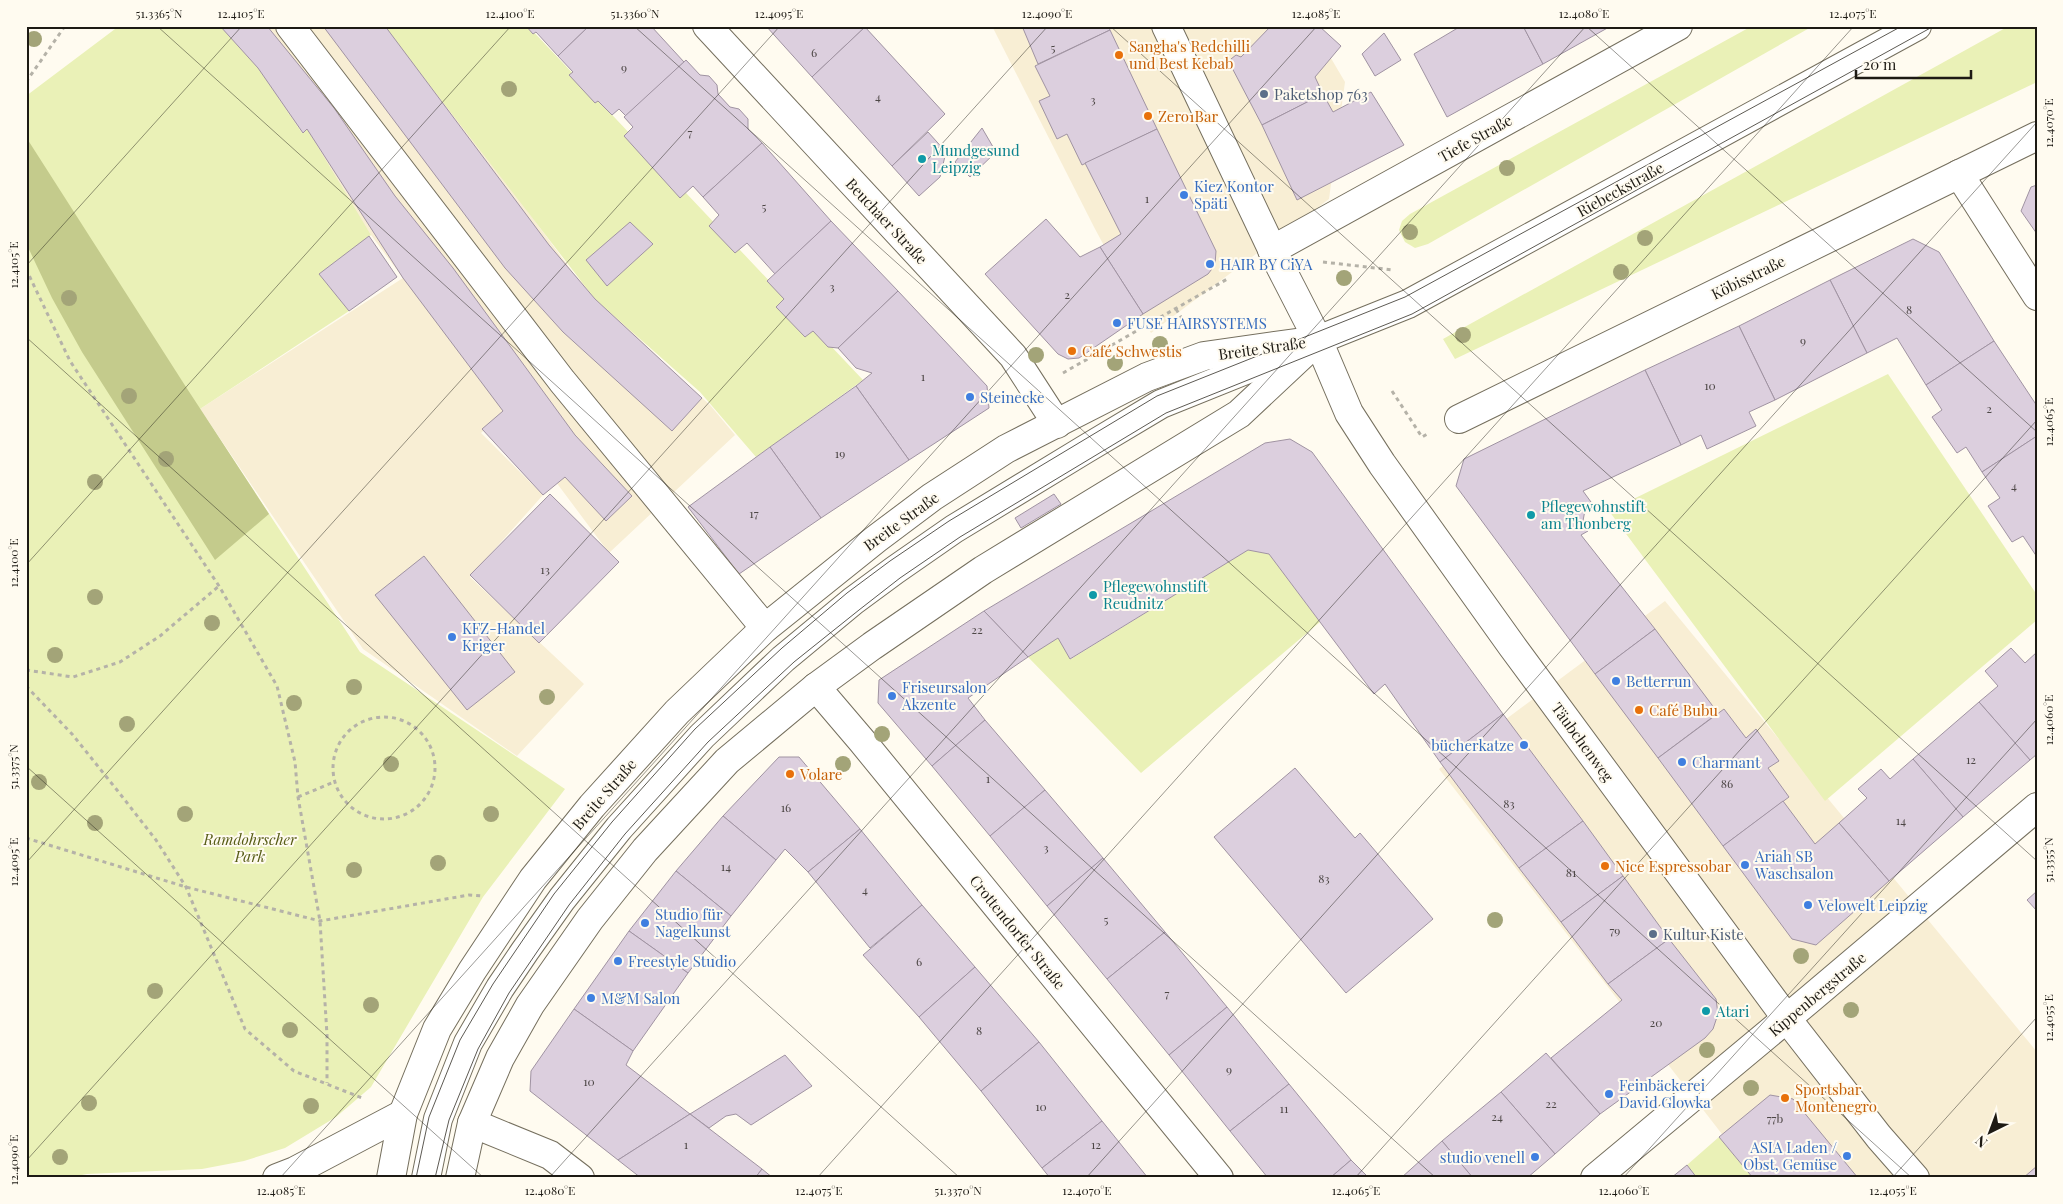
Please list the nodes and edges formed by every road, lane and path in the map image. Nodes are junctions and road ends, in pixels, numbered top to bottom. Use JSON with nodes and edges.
{"nodes":[{"id":1,"x":65,"y":26,"type":"edge"},
{"id":2,"x":290,"y":26,"type":"edge"},
{"id":3,"x":707,"y":26,"type":"edge"},
{"id":4,"x":1678,"y":26,"type":"edge"},
{"id":5,"x":1917,"y":26,"type":"edge"},
{"id":6,"x":1175,"y":30,"type":"edge"},
{"id":7,"x":26,"y":82,"type":"edge"},
{"id":8,"x":2037,"y":136,"type":"edge"},
{"id":9,"x":1958,"y":174,"type":"junction"},
{"id":10,"x":1272,"y":250,"type":"junction"},
{"id":11,"x":1319,"y":262,"type":"dead end"},
{"id":12,"x":26,"y":269,"type":"edge"},
{"id":13,"x":1393,"y":270,"type":"dead end"},
{"id":14,"x":1229,"y":278,"type":"dead end"},
{"id":15,"x":2037,"y":296,"type":"edge"},
{"id":16,"x":1176,"y":309,"type":"junction"},
{"id":17,"x":1190,"y":331,"type":"dead end"},
{"id":18,"x":1318,"y":340,"type":"junction"},
{"id":19,"x":1060,"y":375,"type":"dead end"},
{"id":20,"x":1392,"y":391,"type":"dead end"},
{"id":21,"x":1459,"y":419,"type":"joint"},
{"id":22,"x":1057,"y":424,"type":"junction"},
{"id":23,"x":219,"y":586,"type":"junction"},
{"id":24,"x":765,"y":628,"type":"junction"},
{"id":25,"x":26,"y":670,"type":"edge"},
{"id":26,"x":26,"y":686,"type":"edge"},
{"id":27,"x":816,"y":687,"type":"junction"},
{"id":28,"x":334,"y":782,"type":"junction"},
{"id":29,"x":298,"y":796,"type":"junction"},
{"id":30,"x":2037,"y":807,"type":"edge"},
{"id":31,"x":26,"y":838,"type":"edge"},
{"id":32,"x":186,"y":887,"type":"junction"},
{"id":33,"x":490,"y":899,"type":"dead end"},
{"id":34,"x":320,"y":921,"type":"junction"},
{"id":35,"x":1787,"y":1019,"type":"junction"},
{"id":36,"x":327,"y":1084,"type":"junction"},
{"id":37,"x":370,"y":1101,"type":"dead end"},
{"id":38,"x":403,"y":1114,"type":"junction"},
{"id":39,"x":472,"y":1123,"type":"junction"},
{"id":40,"x":277,"y":1178,"type":"edge"},
{"id":41,"x":391,"y":1178,"type":"edge"},
{"id":42,"x":426,"y":1178,"type":"edge"},
{"id":43,"x":460,"y":1178,"type":"edge"},
{"id":44,"x":580,"y":1178,"type":"edge"},
{"id":45,"x":1218,"y":1178,"type":"edge"},
{"id":46,"x":1595,"y":1178,"type":"edge"},
{"id":47,"x":1915,"y":1178,"type":"edge"}],
"edges":[{"from":1,"to":7,"type":"path"},
{"from":2,"to":24,"type":"street"},
{"from":3,"to":22,"type":"street","name":"Beuchaer Straße"},
{"from":4,"to":10,"type":"street","name":"Tiefe Straße"},
{"from":5,"to":18,"type":"street","name":"Riebeckstraße"},
{"from":6,"to":10,"type":"street","name":"Täubchenweg"},
{"from":8,"to":9,"type":"street","name":"Köbisstraße"},
{"from":9,"to":15,"type":"street"},
{"from":9,"to":21,"type":"street","name":"Köbisstraße"},
{"from":10,"to":18,"type":"street","name":"Täubchenweg"},
{"from":11,"to":13,"type":"path"},
{"from":12,"to":23,"type":"path"},
{"from":14,"to":16,"type":"path"},
{"from":16,"to":17,"type":"path"},
{"from":16,"to":19,"type":"path"},
{"from":18,"to":22,"type":"street","name":"Breite Straße"},
{"from":18,"to":27,"type":"street","name":"Breite Straße"},
{"from":18,"to":35,"type":"street","name":"Täubchenweg"},
{"from":18,"to":42,"type":"street"},
{"from":20,"to":21,"type":"path"},
{"from":22,"to":24,"type":"street","name":"Breite Straße"},
{"from":23,"to":25,"type":"path"},
{"from":23,"to":29,"type":"path"},
{"from":24,"to":38,"type":"street","name":"Breite Straße"},
{"from":26,"to":32,"type":"path"},
{"from":27,"to":39,"type":"street","name":"Breite Straße"},
{"from":27,"to":45,"type":"street","name":"Crottendorfer Straße"},
{"from":28,"to":28,"type":"path"},
{"from":28,"to":29,"type":"path"},
{"from":29,"to":34,"type":"path"},
{"from":30,"to":35,"type":"street","name":"Kippenbergstraße"},
{"from":31,"to":32,"type":"path"},
{"from":32,"to":34,"type":"path"},
{"from":32,"to":36,"type":"path"},
{"from":33,"to":34,"type":"path"},
{"from":34,"to":36,"type":"path"},
{"from":35,"to":46,"type":"street","name":"Kippenbergstraße"},
{"from":35,"to":47,"type":"street","name":"Täubchenweg"},
{"from":36,"to":37,"type":"path"},
{"from":38,"to":40,"type":"street"},
{"from":38,"to":41,"type":"street","name":"Breite Straße"},
{"from":39,"to":43,"type":"street","name":"Breite Straße"},
{"from":39,"to":44,"type":"street"}]}
